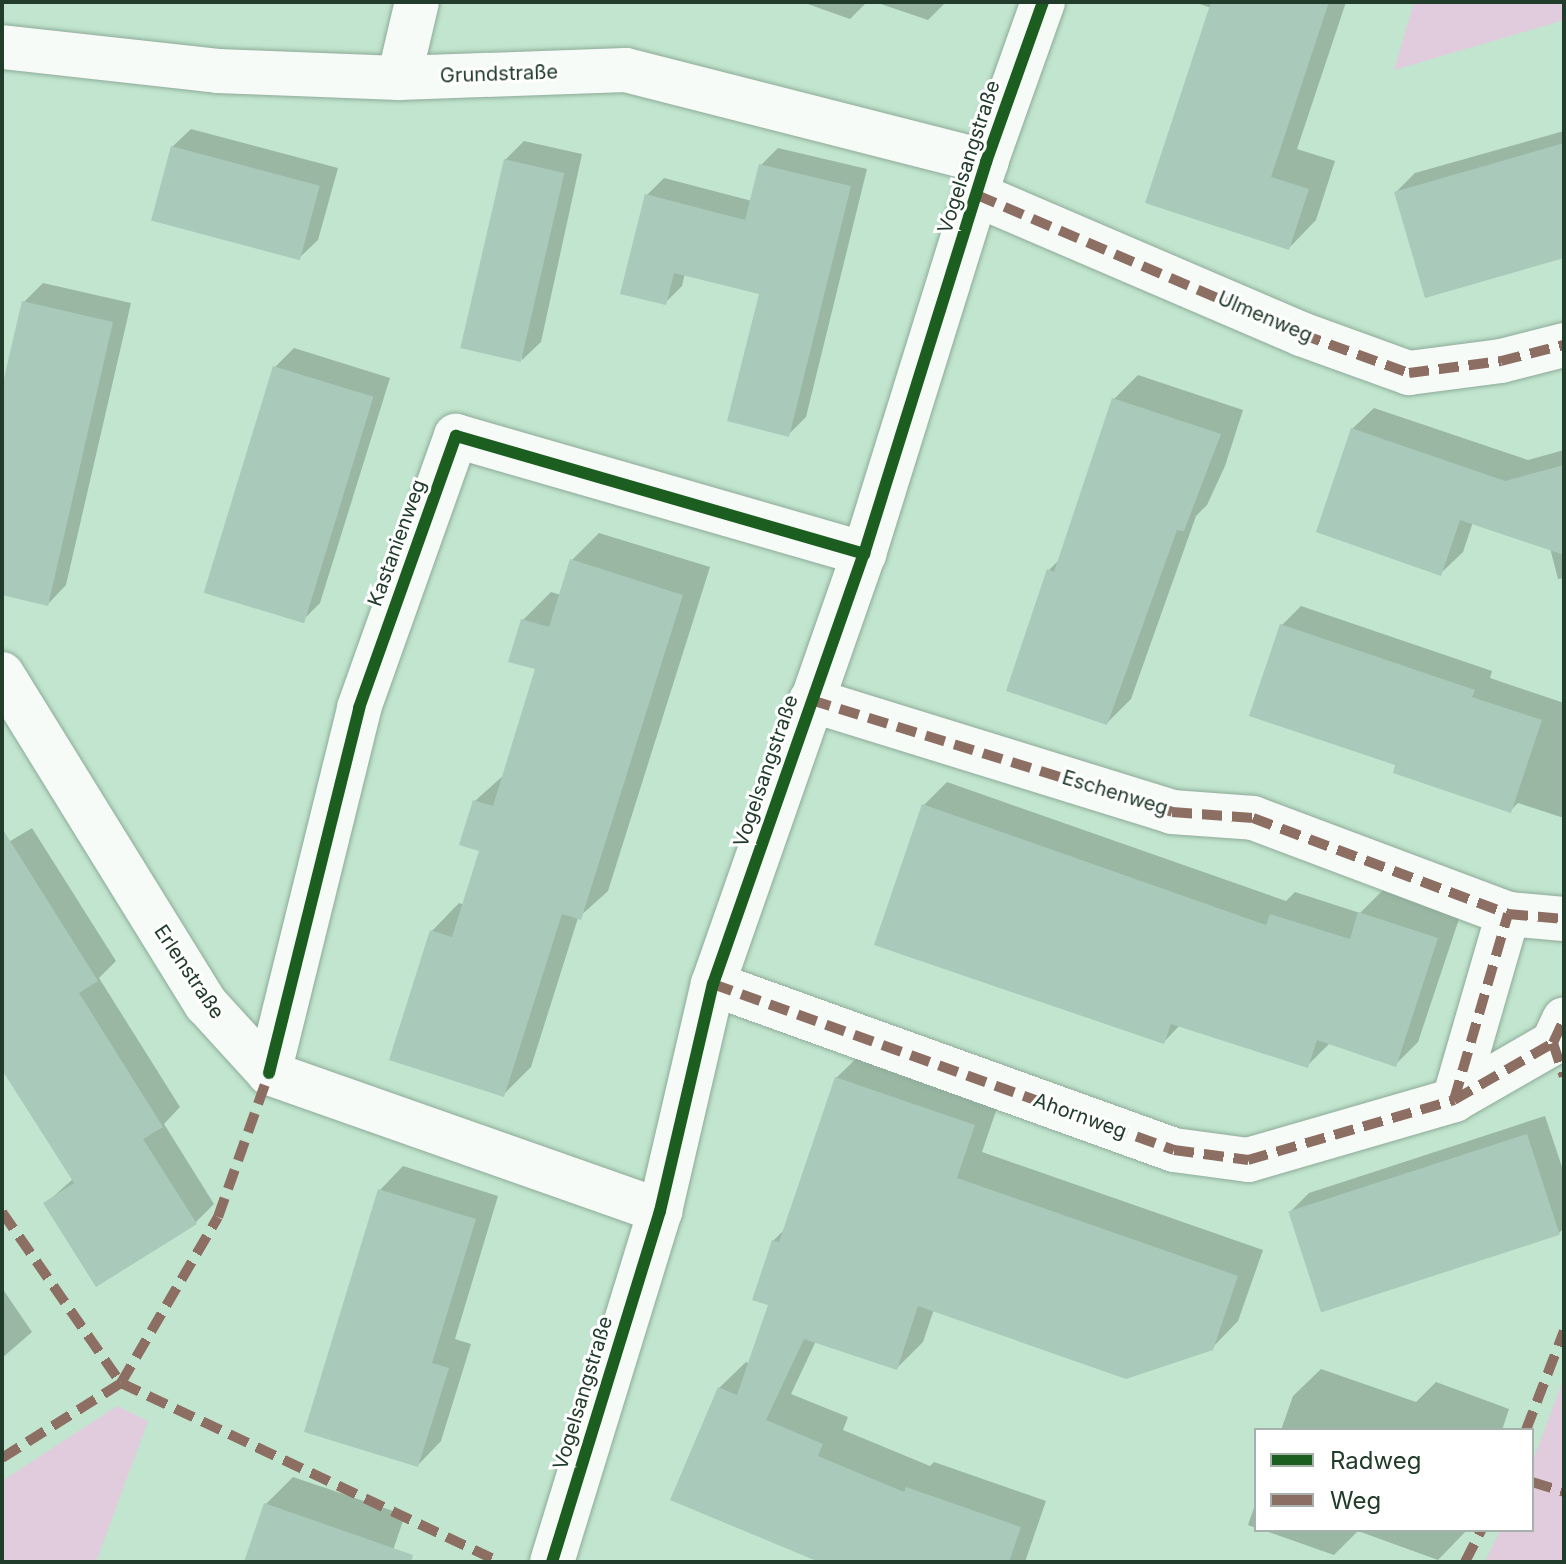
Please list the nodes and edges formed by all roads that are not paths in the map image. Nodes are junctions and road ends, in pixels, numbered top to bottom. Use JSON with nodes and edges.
{"nodes":[{"id":1,"x":417,"y":2,"type":"edge"},
{"id":2,"x":1043,"y":2,"type":"edge"},
{"id":3,"x":2,"y":47,"type":"edge"},
{"id":4,"x":399,"y":78,"type":"junction"},
{"id":5,"x":982,"y":179,"type":"junction"},
{"id":6,"x":1564,"y":345,"type":"edge"},
{"id":7,"x":864,"y":554,"type":"junction"},
{"id":8,"x":2,"y":674,"type":"edge"},
{"id":9,"x":811,"y":700,"type":"junction"},
{"id":10,"x":1508,"y":914,"type":"junction"},
{"id":11,"x":1564,"y":919,"type":"edge"},
{"id":12,"x":713,"y":984,"type":"junction"},
{"id":13,"x":1564,"y":1019,"type":"edge"},
{"id":14,"x":269,"y":1073,"type":"junction"},
{"id":15,"x":1454,"y":1100,"type":"junction"},
{"id":16,"x":660,"y":1211,"type":"junction"},
{"id":17,"x":552,"y":1562,"type":"edge"}],
"edges":[{"from":1,"to":4,"type":"street"},
{"from":2,"to":5,"type":"street","name":"Vogelsangstraße"},
{"from":3,"to":4,"type":"street","name":"Grundstraße"},
{"from":4,"to":5,"type":"street","name":"Grundstraße"},
{"from":5,"to":6,"type":"street","name":"Ulmenweg"},
{"from":5,"to":7,"type":"street","name":"Vogelsangstraße"},
{"from":7,"to":9,"type":"street","name":"Vogelsangstraße"},
{"from":7,"to":14,"type":"street","name":"Kastanienweg"},
{"from":8,"to":14,"type":"street","name":"Erlenstraße"},
{"from":9,"to":10,"type":"street","name":"Eschenweg"},
{"from":9,"to":12,"type":"street","name":"Vogelsangstraße"},
{"from":10,"to":11,"type":"street"},
{"from":10,"to":15,"type":"street"},
{"from":12,"to":15,"type":"street","name":"Ahornweg"},
{"from":12,"to":16,"type":"street","name":"Vogelsangstraße"},
{"from":13,"to":15,"type":"street","name":"Ahornweg"},
{"from":14,"to":16,"type":"street","name":"Erlenstraße"},
{"from":16,"to":17,"type":"street","name":"Vogelsangstraße"}]}
